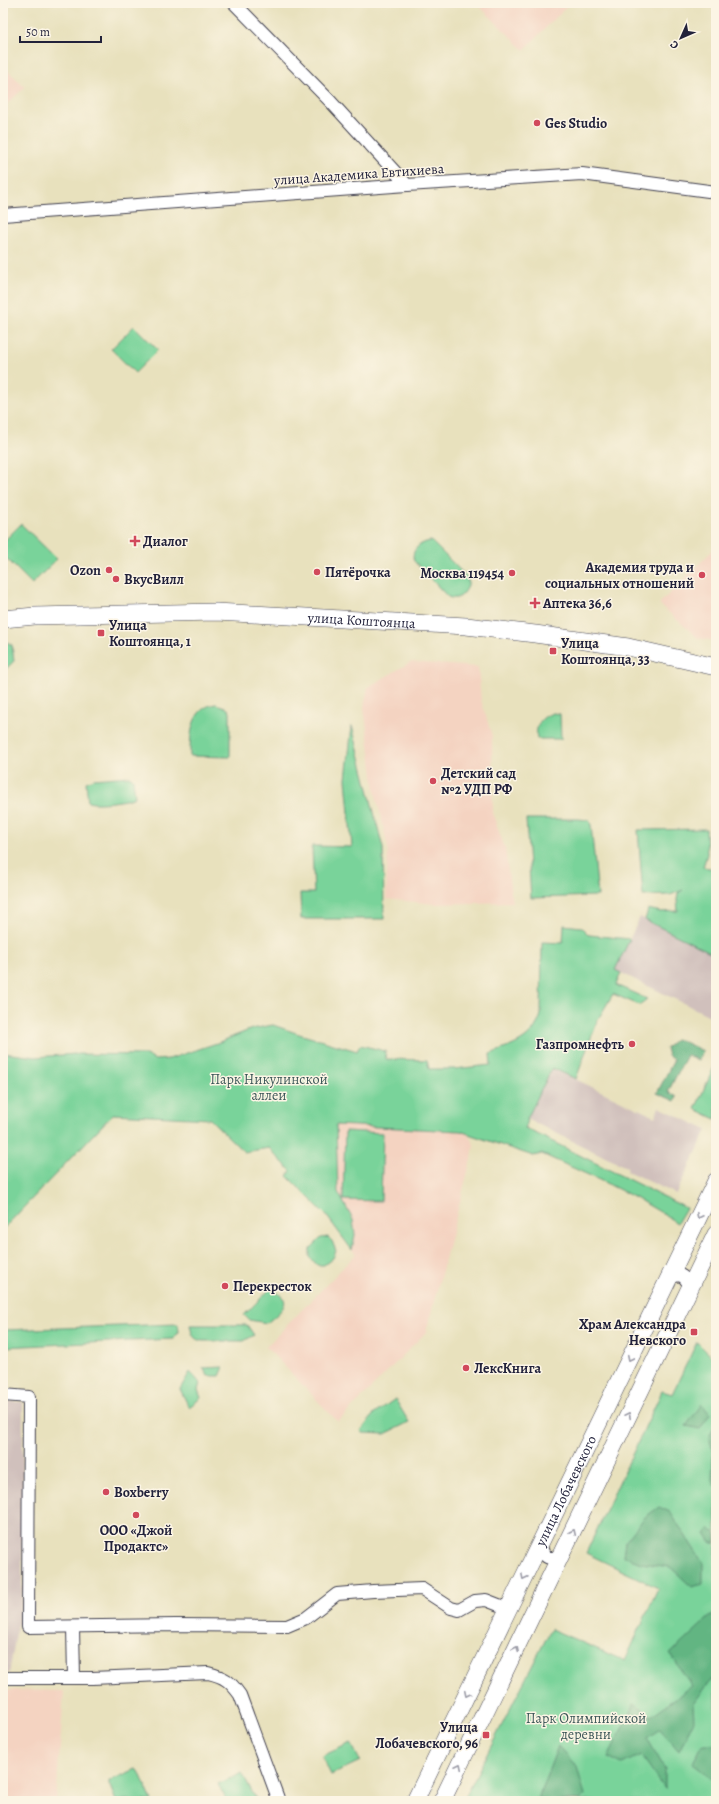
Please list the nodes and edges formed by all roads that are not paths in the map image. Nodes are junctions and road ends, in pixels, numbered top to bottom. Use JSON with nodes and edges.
{"nodes":[{"id":1,"x":234,"y":3,"type":"edge"},
{"id":2,"x":408,"y":185,"type":"junction"},
{"id":3,"x":716,"y":192,"type":"edge"},
{"id":4,"x":3,"y":215,"type":"edge"},
{"id":5,"x":3,"y":618,"type":"edge"},
{"id":6,"x":716,"y":667,"type":"edge"},
{"id":7,"x":716,"y":1181,"type":"edge"},
{"id":8,"x":716,"y":1234,"type":"edge"},
{"id":9,"x":666,"y":1283,"type":"junction"},
{"id":10,"x":688,"y":1293,"type":"junction"},
{"id":11,"x":3,"y":1395,"type":"edge"},
{"id":12,"x":541,"y":1542,"type":"junction"},
{"id":13,"x":564,"y":1553,"type":"junction"},
{"id":14,"x":509,"y":1609,"type":"junction"},
{"id":15,"x":73,"y":1627,"type":"junction"},
{"id":16,"x":3,"y":1678,"type":"edge"},
{"id":17,"x":74,"y":1678,"type":"junction"},
{"id":18,"x":279,"y":1801,"type":"edge"},
{"id":19,"x":415,"y":1801,"type":"edge"},
{"id":20,"x":442,"y":1801,"type":"edge"}],
"edges":[{"from":1,"to":2,"type":"street"},
{"from":2,"to":3,"type":"street","name":"улица Академика Евтихиева"},
{"from":2,"to":4,"type":"street","name":"улица Академика Евтихиева"},
{"from":5,"to":6,"type":"main road","name":"улица Коштоянца"},
{"from":7,"to":9,"type":"main road","name":"улица Лобачевского","one_way":true},
{"from":8,"to":10,"type":"main road","name":"улица Лобачевского"},
{"from":9,"to":10,"type":"street"},
{"from":9,"to":12,"type":"main road","name":"улица Лобачевского","one_way":true},
{"from":13,"to":10,"type":"main road","name":"улица Лобачевского","one_way":true},
{"from":11,"to":15,"type":"street"},
{"from":12,"to":13,"type":"street"},
{"from":12,"to":14,"type":"main road","name":"улица Лобачевского","one_way":true},
{"from":20,"to":13,"type":"main road","name":"улица Лобачевского","one_way":true},
{"from":14,"to":15,"type":"street"},
{"from":14,"to":19,"type":"main road","name":"улица Лобачевского","one_way":true},
{"from":15,"to":17,"type":"street"},
{"from":16,"to":17,"type":"street"},
{"from":17,"to":18,"type":"street"}]}
